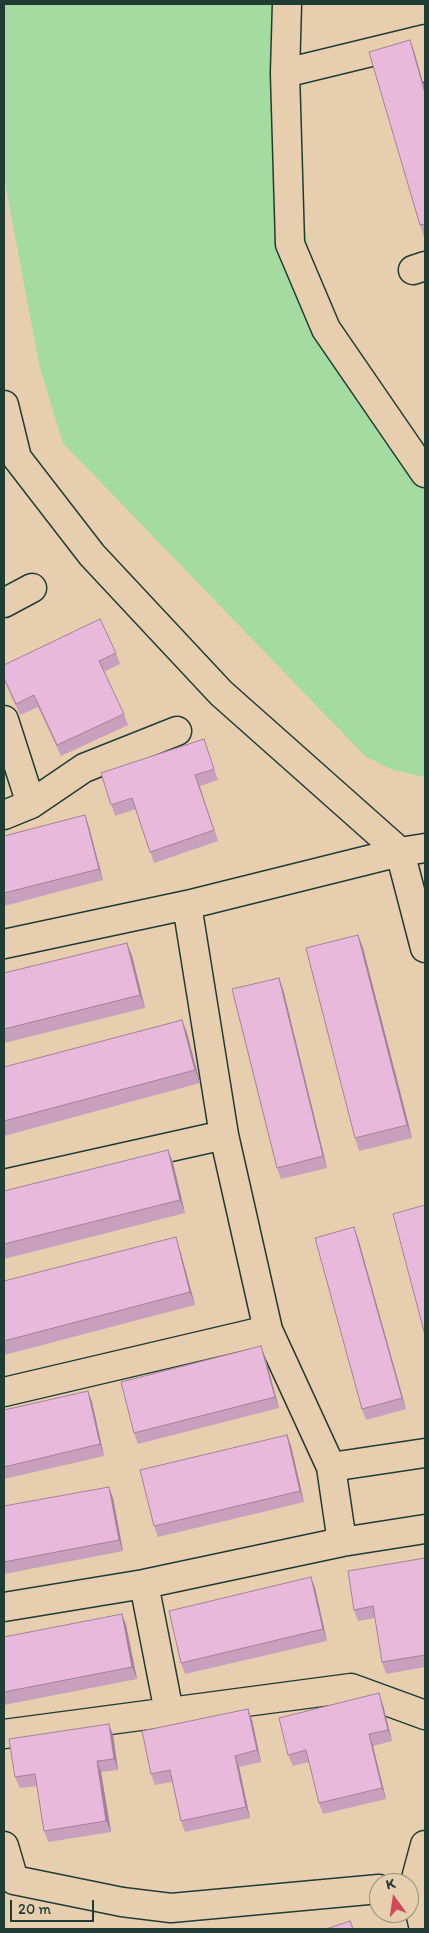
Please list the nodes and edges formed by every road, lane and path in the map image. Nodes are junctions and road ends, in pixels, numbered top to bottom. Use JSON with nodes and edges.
{"nodes":[{"id":1,"x":287,"y":4,"type":"edge"},
{"id":2,"x":421,"y":40,"type":"edge"},
{"id":3,"x":425,"y":68,"type":"edge"},
{"id":4,"x":285,"y":73,"type":"junction"},
{"id":5,"x":4,"y":405,"type":"edge"},
{"id":6,"x":425,"y":473,"type":"edge"},
{"id":7,"x":32,"y":588,"type":"dead end"},
{"id":8,"x":4,"y":603,"type":"edge"},
{"id":9,"x":4,"y":720,"type":"edge"},
{"id":10,"x":177,"y":731,"type":"dead end"},
{"id":11,"x":31,"y":804,"type":"junction"},
{"id":12,"x":4,"y":815,"type":"edge"},
{"id":13,"x":413,"y":850,"type":"edge"},
{"id":14,"x":187,"y":905,"type":"junction"},
{"id":15,"x":4,"y":944,"type":"edge"},
{"id":16,"x":425,"y":948,"type":"edge"},
{"id":17,"x":224,"y":1135,"type":"junction"},
{"id":18,"x":4,"y":1184,"type":"edge"},
{"id":19,"x":268,"y":1330,"type":"junction"},
{"id":20,"x":4,"y":1392,"type":"edge"},
{"id":21,"x":425,"y":1454,"type":"edge"},
{"id":22,"x":332,"y":1467,"type":"junction"},
{"id":23,"x":425,"y":1529,"type":"edge"},
{"id":24,"x":342,"y":1542,"type":"junction"},
{"id":25,"x":144,"y":1584,"type":"junction"},
{"id":26,"x":4,"y":1607,"type":"edge"},
{"id":27,"x":169,"y":1712,"type":"junction"},
{"id":28,"x":425,"y":1715,"type":"edge"},
{"id":29,"x":4,"y":1734,"type":"edge"},
{"id":30,"x":425,"y":1845,"type":"edge"},
{"id":31,"x":4,"y":1846,"type":"edge"},
{"id":32,"x":415,"y":1873,"type":"edge"},
{"id":33,"x":9,"y":1881,"type":"edge"},
{"id":34,"x":369,"y":1890,"type":"edge"},
{"id":35,"x":419,"y":1912,"type":"edge"},
{"id":36,"x":424,"y":1929,"type":"edge"}],
"edges":[{"from":1,"to":4,"type":"street"},
{"from":2,"to":3,"type":"street"},
{"from":2,"to":4,"type":"street"},
{"from":4,"to":6,"type":"street"},
{"from":5,"to":13,"type":"street"},
{"from":7,"to":8,"type":"street"},
{"from":9,"to":11,"type":"street"},
{"from":10,"to":11,"type":"street"},
{"from":11,"to":12,"type":"street"},
{"from":13,"to":14,"type":"street"},
{"from":13,"to":16,"type":"street"},
{"from":14,"to":15,"type":"street"},
{"from":14,"to":17,"type":"street"},
{"from":17,"to":18,"type":"street"},
{"from":17,"to":19,"type":"street"},
{"from":19,"to":20,"type":"street"},
{"from":19,"to":22,"type":"street"},
{"from":21,"to":22,"type":"street"},
{"from":22,"to":24,"type":"street"},
{"from":23,"to":24,"type":"street"},
{"from":24,"to":25,"type":"street"},
{"from":25,"to":26,"type":"street"},
{"from":25,"to":27,"type":"street"},
{"from":27,"to":28,"type":"street"},
{"from":27,"to":29,"type":"street"},
{"from":30,"to":32,"type":"street"},
{"from":31,"to":33,"type":"street"},
{"from":33,"to":34,"type":"street"},
{"from":35,"to":36,"type":"street"}]}
